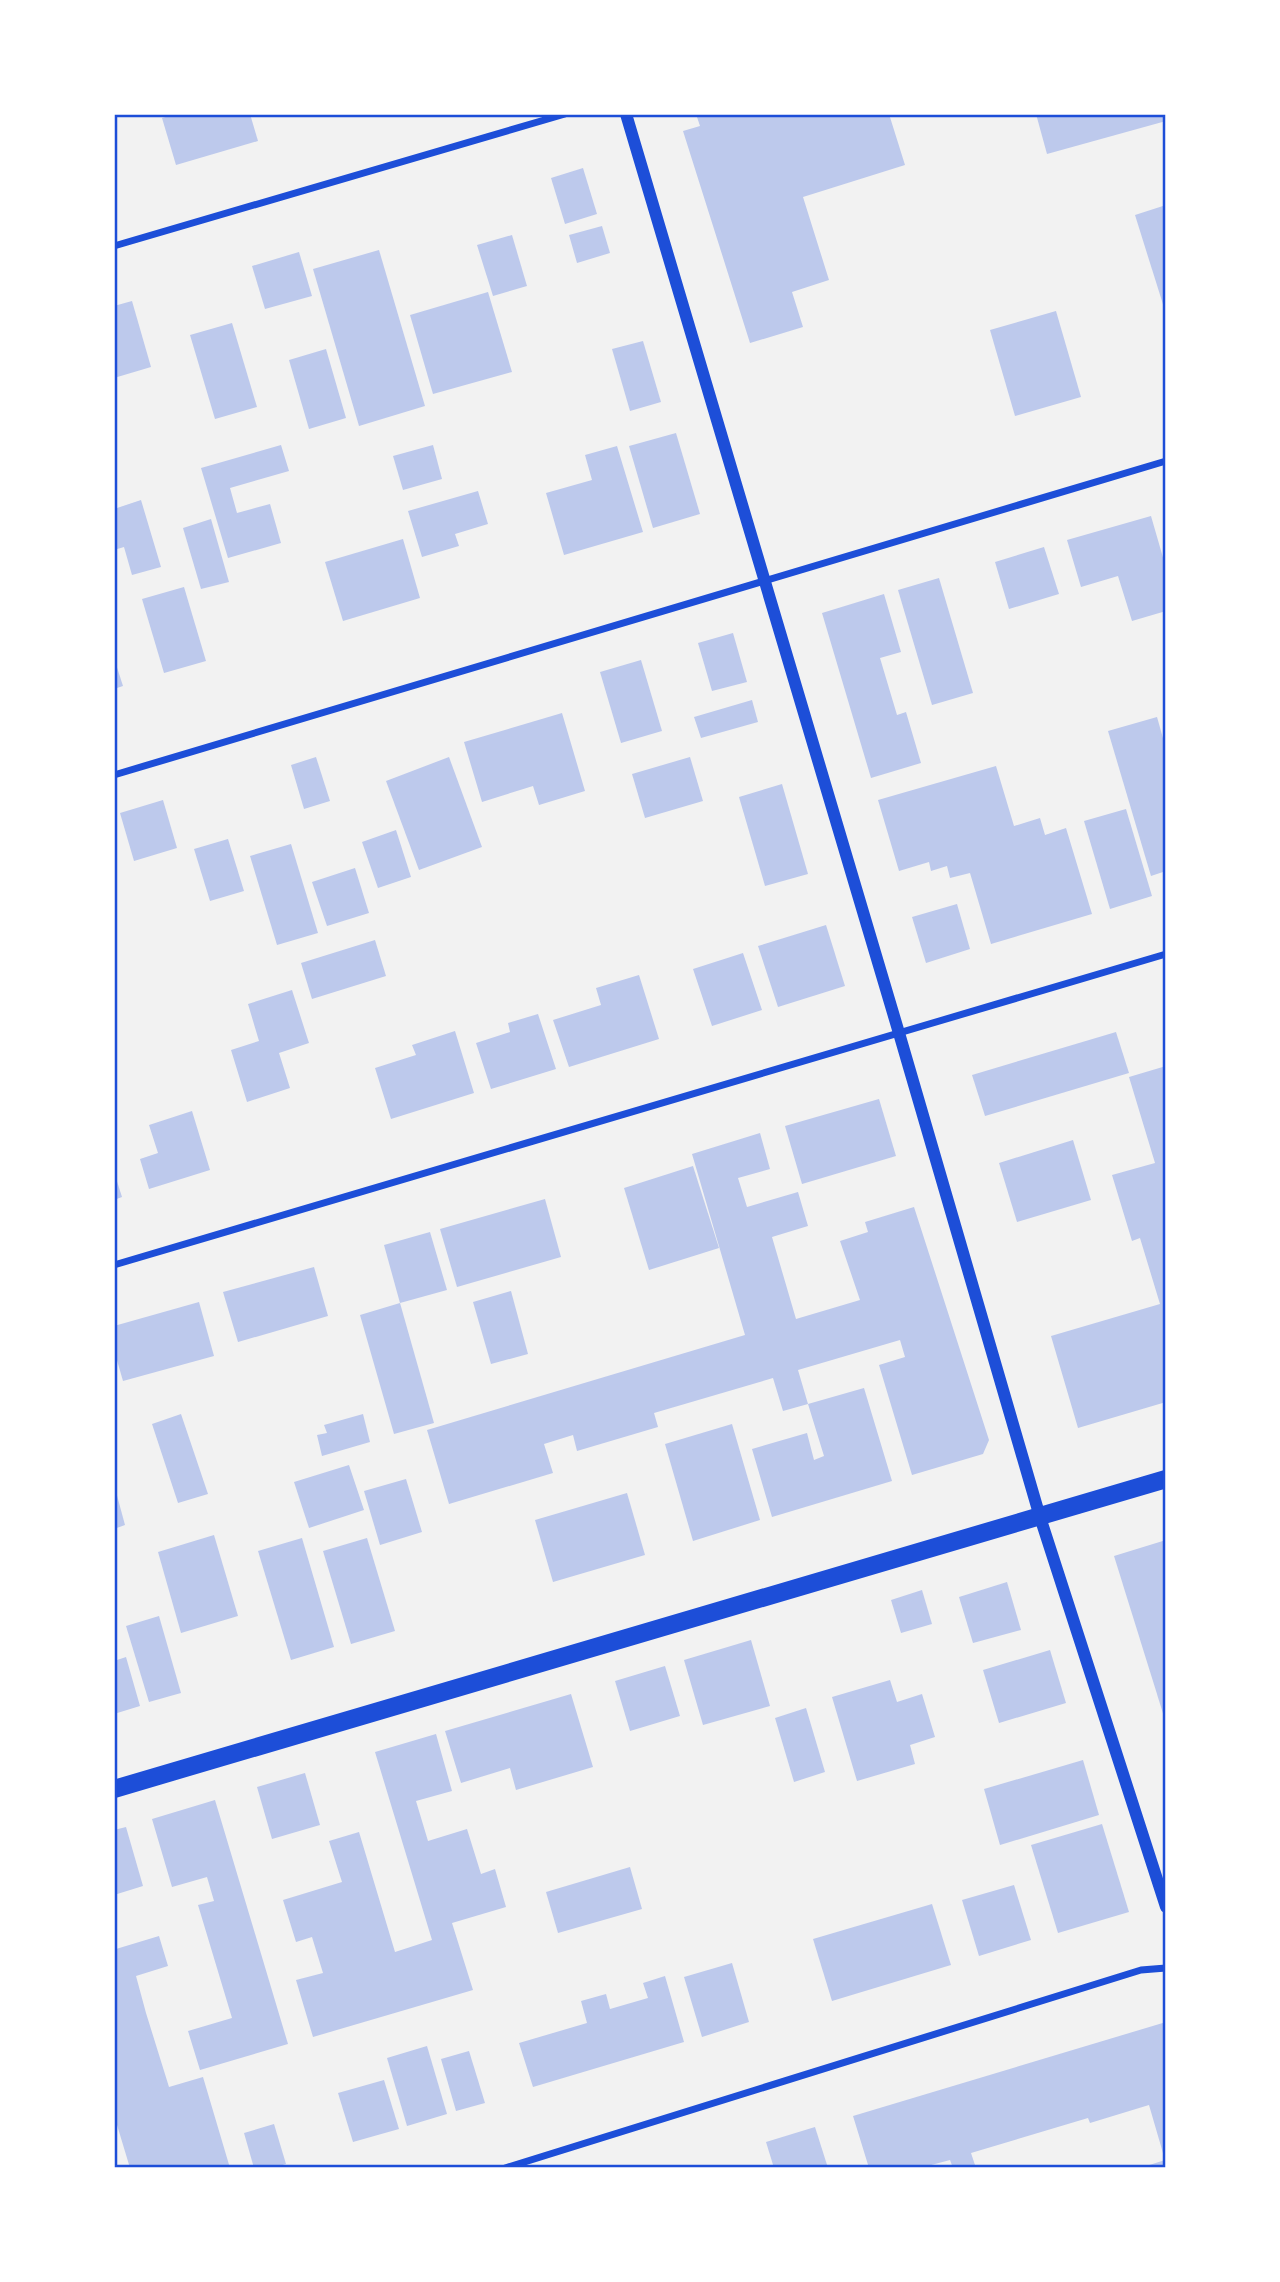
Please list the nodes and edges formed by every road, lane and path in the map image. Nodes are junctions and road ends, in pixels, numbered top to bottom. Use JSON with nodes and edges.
{"nodes":[{"id":1,"x":565,"y":114,"type":"edge"},
{"id":2,"x":626,"y":114,"type":"edge"},
{"id":3,"x":114,"y":246,"type":"edge"},
{"id":4,"x":1166,"y":461,"type":"edge"},
{"id":5,"x":764,"y":581,"type":"junction"},
{"id":6,"x":114,"y":775,"type":"edge"},
{"id":7,"x":1166,"y":954,"type":"edge"},
{"id":8,"x":899,"y":1033,"type":"junction"},
{"id":9,"x":114,"y":1265,"type":"edge"},
{"id":10,"x":1166,"y":1479,"type":"edge"},
{"id":11,"x":1040,"y":1517,"type":"junction"},
{"id":12,"x":114,"y":1789,"type":"edge"},
{"id":13,"x":1166,"y":1907,"type":"edge"},
{"id":14,"x":1166,"y":1968,"type":"edge"},
{"id":15,"x":505,"y":2168,"type":"edge"}],
"edges":[{"from":1,"to":3,"type":"street"},
{"from":2,"to":5,"type":"street"},
{"from":4,"to":5,"type":"street"},
{"from":5,"to":6,"type":"street"},
{"from":5,"to":8,"type":"street"},
{"from":7,"to":8,"type":"street"},
{"from":8,"to":9,"type":"street"},
{"from":8,"to":11,"type":"street"},
{"from":10,"to":11,"type":"main road"},
{"from":11,"to":12,"type":"main road"},
{"from":11,"to":13,"type":"street"},
{"from":14,"to":15,"type":"street"}]}
